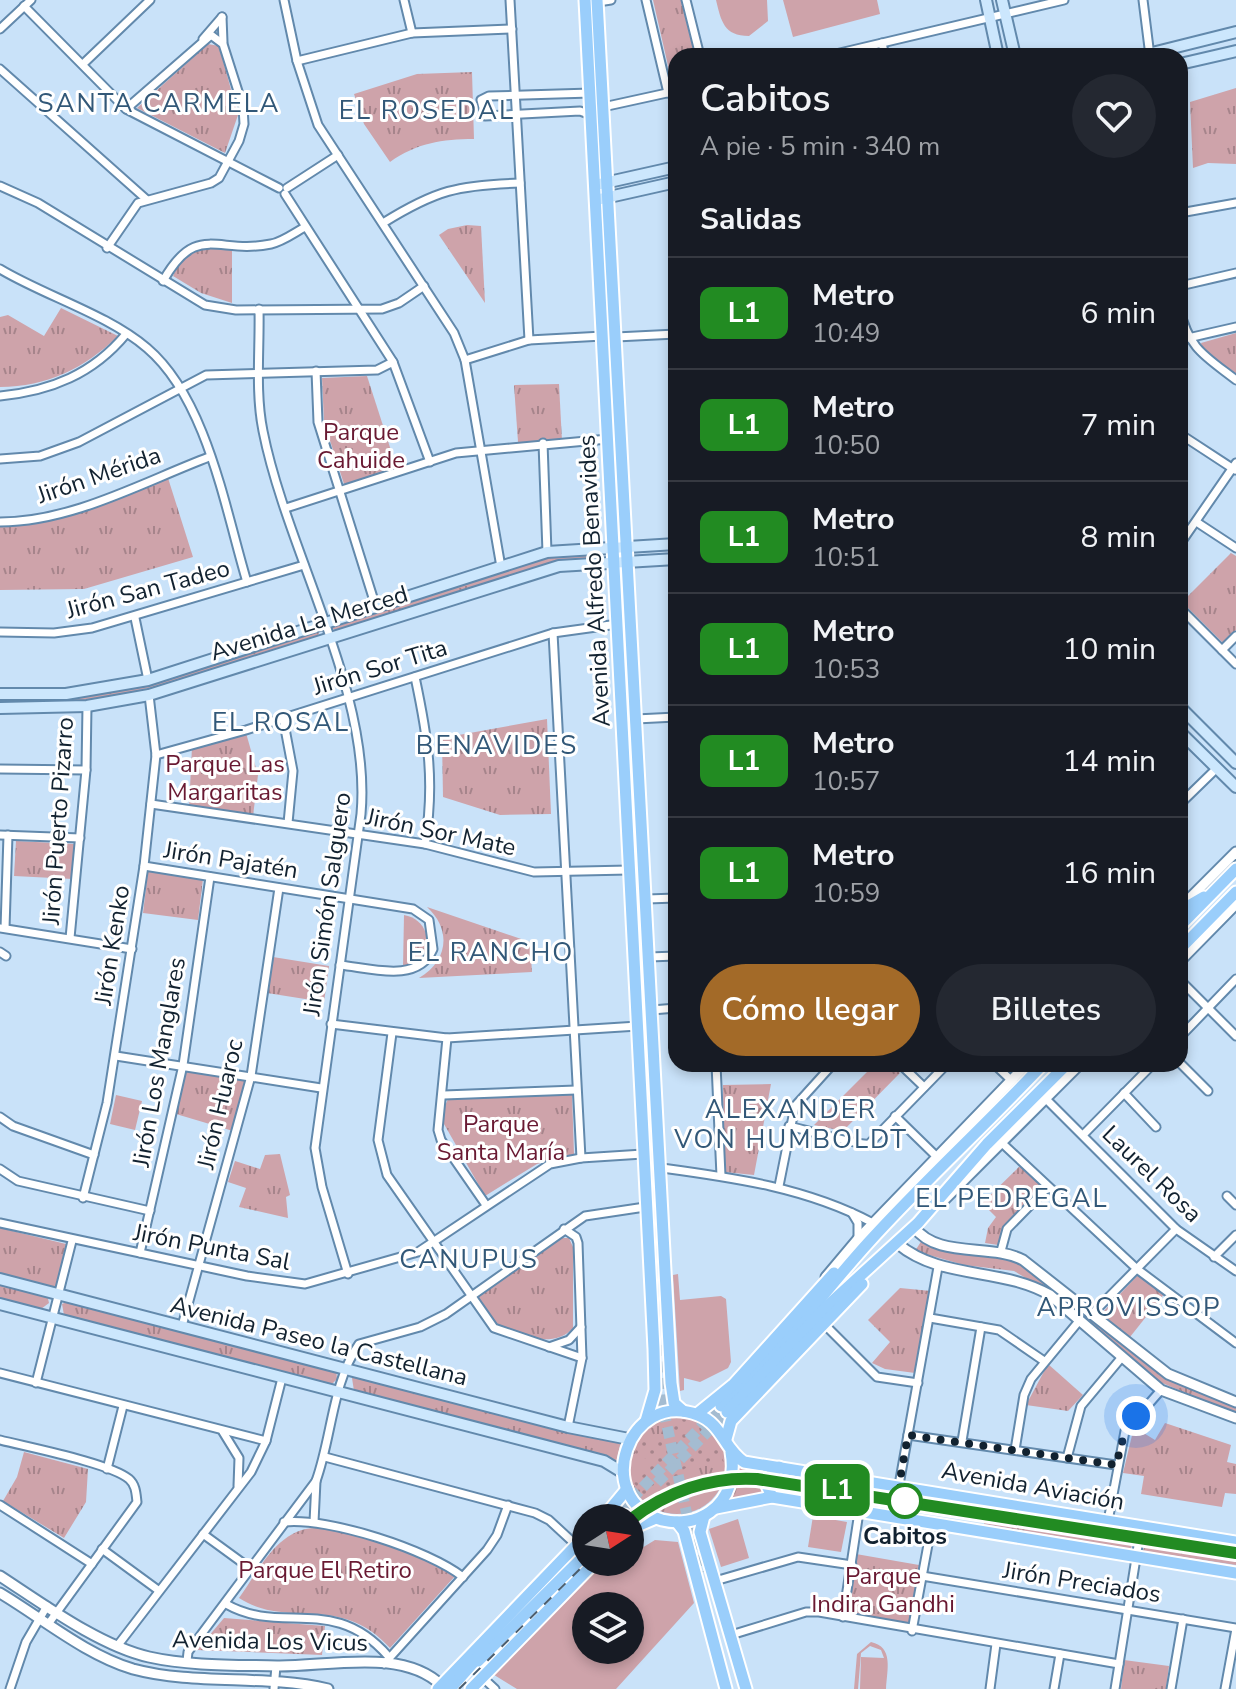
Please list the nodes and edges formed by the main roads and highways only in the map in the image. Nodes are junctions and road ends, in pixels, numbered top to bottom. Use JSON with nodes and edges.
{"nodes":[{"id":1,"x":986,"y":0,"type":"edge"},
{"id":2,"x":1002,"y":0,"type":"edge"},
{"id":3,"x":591,"y":2,"type":"edge"},
{"id":4,"x":1236,"y":32,"type":"edge"},
{"id":5,"x":996,"y":48,"type":"edge"},
{"id":6,"x":1013,"y":48,"type":"edge"},
{"id":7,"x":1174,"y":48,"type":"edge"},
{"id":8,"x":1236,"y":51,"type":"edge"},
{"id":9,"x":1188,"y":62,"type":"edge"},
{"id":10,"x":590,"y":93,"type":"junction"},
{"id":11,"x":668,"y":169,"type":"edge"},
{"id":12,"x":608,"y":183,"type":"junction"},
{"id":13,"x":668,"y":184,"type":"edge"},
{"id":14,"x":595,"y":185,"type":"junction"},
{"id":15,"x":609,"y":198,"type":"junction"},
{"id":16,"x":596,"y":200,"type":"junction"},
{"id":17,"x":668,"y":544,"type":"edge"},
{"id":18,"x":614,"y":547,"type":"junction"},
{"id":19,"x":627,"y":547,"type":"junction"},
{"id":20,"x":668,"y":559,"type":"edge"},
{"id":21,"x":615,"y":561,"type":"junction"},
{"id":22,"x":628,"y":561,"type":"junction"},
{"id":23,"x":0,"y":694,"type":"edge"},
{"id":24,"x":0,"y":708,"type":"edge"},
{"id":25,"x":1188,"y":715,"type":"edge"},
{"id":26,"x":1204,"y":732,"type":"junction"},
{"id":27,"x":637,"y":738,"type":"junction"},
{"id":28,"x":624,"y":739,"type":"junction"},
{"id":29,"x":1188,"y":740,"type":"edge"},
{"id":30,"x":1192,"y":744,"type":"junction"},
{"id":31,"x":1233,"y":756,"type":"edge"},
{"id":32,"x":1236,"y":787,"type":"edge"},
{"id":33,"x":1236,"y":869,"type":"edge"},
{"id":34,"x":1218,"y":888,"type":"junction"},
{"id":35,"x":1236,"y":892,"type":"edge"},
{"id":36,"x":1188,"y":905,"type":"edge"},
{"id":37,"x":1188,"y":918,"type":"edge"},
{"id":38,"x":1188,"y":941,"type":"edge"},
{"id":39,"x":1035,"y":1072,"type":"edge"},
{"id":40,"x":1059,"y":1072,"type":"edge"},
{"id":41,"x":659,"y":1133,"type":"junction"},
{"id":42,"x":643,"y":1157,"type":"junction"},
{"id":43,"x":862,"y":1241,"type":"junction"},
{"id":44,"x":896,"y":1246,"type":"junction"},
{"id":45,"x":0,"y":1279,"type":"edge"},
{"id":46,"x":0,"y":1304,"type":"edge"},
{"id":47,"x":683,"y":1411,"type":"junction"},
{"id":48,"x":697,"y":1414,"type":"junction"},
{"id":49,"x":646,"y":1421,"type":"junction"},
{"id":50,"x":629,"y":1439,"type":"junction"},
{"id":51,"x":726,"y":1439,"type":"junction"},
{"id":52,"x":731,"y":1452,"type":"junction"},
{"id":53,"x":779,"y":1467,"type":"junction"},
{"id":54,"x":622,"y":1472,"type":"junction"},
{"id":55,"x":627,"y":1489,"type":"junction"},
{"id":56,"x":772,"y":1497,"type":"junction"},
{"id":57,"x":615,"y":1504,"type":"edge"},
{"id":58,"x":715,"y":1508,"type":"junction"},
{"id":59,"x":704,"y":1516,"type":"junction"},
{"id":60,"x":656,"y":1518,"type":"junction"},
{"id":61,"x":677,"y":1522,"type":"junction"},
{"id":62,"x":644,"y":1523,"type":"edge"},
{"id":63,"x":1236,"y":1542,"type":"edge"},
{"id":64,"x":572,"y":1554,"type":"edge"},
{"id":65,"x":572,"y":1555,"type":"edge"},
{"id":66,"x":572,"y":1567,"type":"edge"},
{"id":67,"x":1236,"y":1573,"type":"edge"},
{"id":68,"x":581,"y":1576,"type":"edge"},
{"id":69,"x":709,"y":1583,"type":"junction"},
{"id":70,"x":467,"y":1664,"type":"junction"},
{"id":71,"x":443,"y":1688,"type":"edge"},
{"id":72,"x":471,"y":1689,"type":"edge"},
{"id":73,"x":729,"y":1689,"type":"edge"},
{"id":74,"x":740,"y":1689,"type":"edge"},
{"id":75,"x":746,"y":1689,"type":"edge"}],
"edges":[{"from":1,"to":5,"type":"main road"},
{"from":2,"to":6,"type":"main road"},
{"from":3,"to":10,"type":"main road","name":"Avenida Alfredo Benavides"},
{"from":4,"to":7,"type":"main road"},
{"from":8,"to":9,"type":"main road"},
{"from":10,"to":12,"type":"main road","name":"Avenida Alfredo Benavides"},
{"from":10,"to":14,"type":"main road","name":"Avenida Alfredo Benavides"},
{"from":11,"to":12,"type":"main road"},
{"from":12,"to":14,"type":"main road"},
{"from":12,"to":15,"type":"main road","name":"Avenida Alfredo Benavides"},
{"from":13,"to":15,"type":"main road"},
{"from":14,"to":16,"type":"main road","name":"Avenida Alfredo Benavides"},
{"from":15,"to":16,"type":"main road"},
{"from":15,"to":19,"type":"main road","name":"Avenida Alfredo Benavides"},
{"from":16,"to":18,"type":"main road","name":"Avenida Alfredo Benavides"},
{"from":17,"to":19,"type":"main road","name":"Avenida La Merced"},
{"from":18,"to":19,"type":"main road","name":"Avenida La Merced"},
{"from":18,"to":21,"type":"main road","name":"Avenida Alfredo Benavides"},
{"from":18,"to":23,"type":"main road","name":"Avenida La Merced"},
{"from":19,"to":22,"type":"main road","name":"Avenida Alfredo Benavides"},
{"from":20,"to":22,"type":"main road","name":"Avenida La Merced"},
{"from":21,"to":22,"type":"main road","name":"Avenida La Merced"},
{"from":21,"to":24,"type":"main road","name":"Avenida La Merced"},
{"from":21,"to":28,"type":"main road","name":"Avenida Alfredo Benavides"},
{"from":22,"to":27,"type":"main road","name":"Avenida Alfredo Benavides"},
{"from":25,"to":26,"type":"main road"},
{"from":26,"to":30,"type":"main road"},
{"from":26,"to":31,"type":"main road"},
{"from":27,"to":28,"type":"main road"},
{"from":27,"to":41,"type":"main road","name":"Avenida Alfredo Benavides"},
{"from":28,"to":42,"type":"main road","name":"Avenida Alfredo Benavides"},
{"from":29,"to":30,"type":"main road"},
{"from":30,"to":32,"type":"main road"},
{"from":33,"to":34,"type":"main road"},
{"from":34,"to":36,"type":"main road"},
{"from":34,"to":37,"type":"main road"},
{"from":35,"to":38,"type":"main road"},
{"from":39,"to":43,"type":"main road"},
{"from":40,"to":44,"type":"main road"},
{"from":41,"to":42,"type":"main road","name":"Avenida Alfredo Benavides"},
{"from":41,"to":47,"type":"main road","name":"Avenida Alfredo Benavides"},
{"from":42,"to":49,"type":"main road","name":"Avenida Alfredo Benavides"},
{"from":43,"to":44,"type":"main road"},
{"from":43,"to":48,"type":"main road"},
{"from":44,"to":51,"type":"main road"},
{"from":45,"to":50,"type":"main road","name":"Avenida Paseo la Castellana"},
{"from":46,"to":54,"type":"main road","name":"Avenida Paseo la Castellana"},
{"from":47,"to":48,"type":"main road"},
{"from":47,"to":49,"type":"main road"},
{"from":48,"to":51,"type":"main road"},
{"from":49,"to":50,"type":"main road"},
{"from":50,"to":54,"type":"main road"},
{"from":51,"to":52,"type":"main road"},
{"from":52,"to":53,"type":"main road","name":"Avenida Aviación"},
{"from":52,"to":58,"type":"main road"},
{"from":53,"to":56,"type":"main road"},
{"from":53,"to":63,"type":"main road","name":"Avenida Aviación"},
{"from":54,"to":55,"type":"main road"},
{"from":55,"to":57,"type":"main road"},
{"from":55,"to":60,"type":"main road"},
{"from":56,"to":58,"type":"main road"},
{"from":56,"to":67,"type":"main road"},
{"from":58,"to":59,"type":"main road"},
{"from":59,"to":61,"type":"main road"},
{"from":59,"to":69,"type":"main road"},
{"from":60,"to":61,"type":"main road"},
{"from":60,"to":62,"type":"main road"},
{"from":61,"to":73,"type":"main road"},
{"from":64,"to":70,"type":"main road"},
{"from":65,"to":70,"type":"main road"},
{"from":66,"to":70,"type":"main road"},
{"from":68,"to":72,"type":"main road"},
{"from":69,"to":73,"type":"main road"},
{"from":69,"to":74,"type":"main road"},
{"from":69,"to":75,"type":"main road"},
{"from":70,"to":71,"type":"main road"}]}
